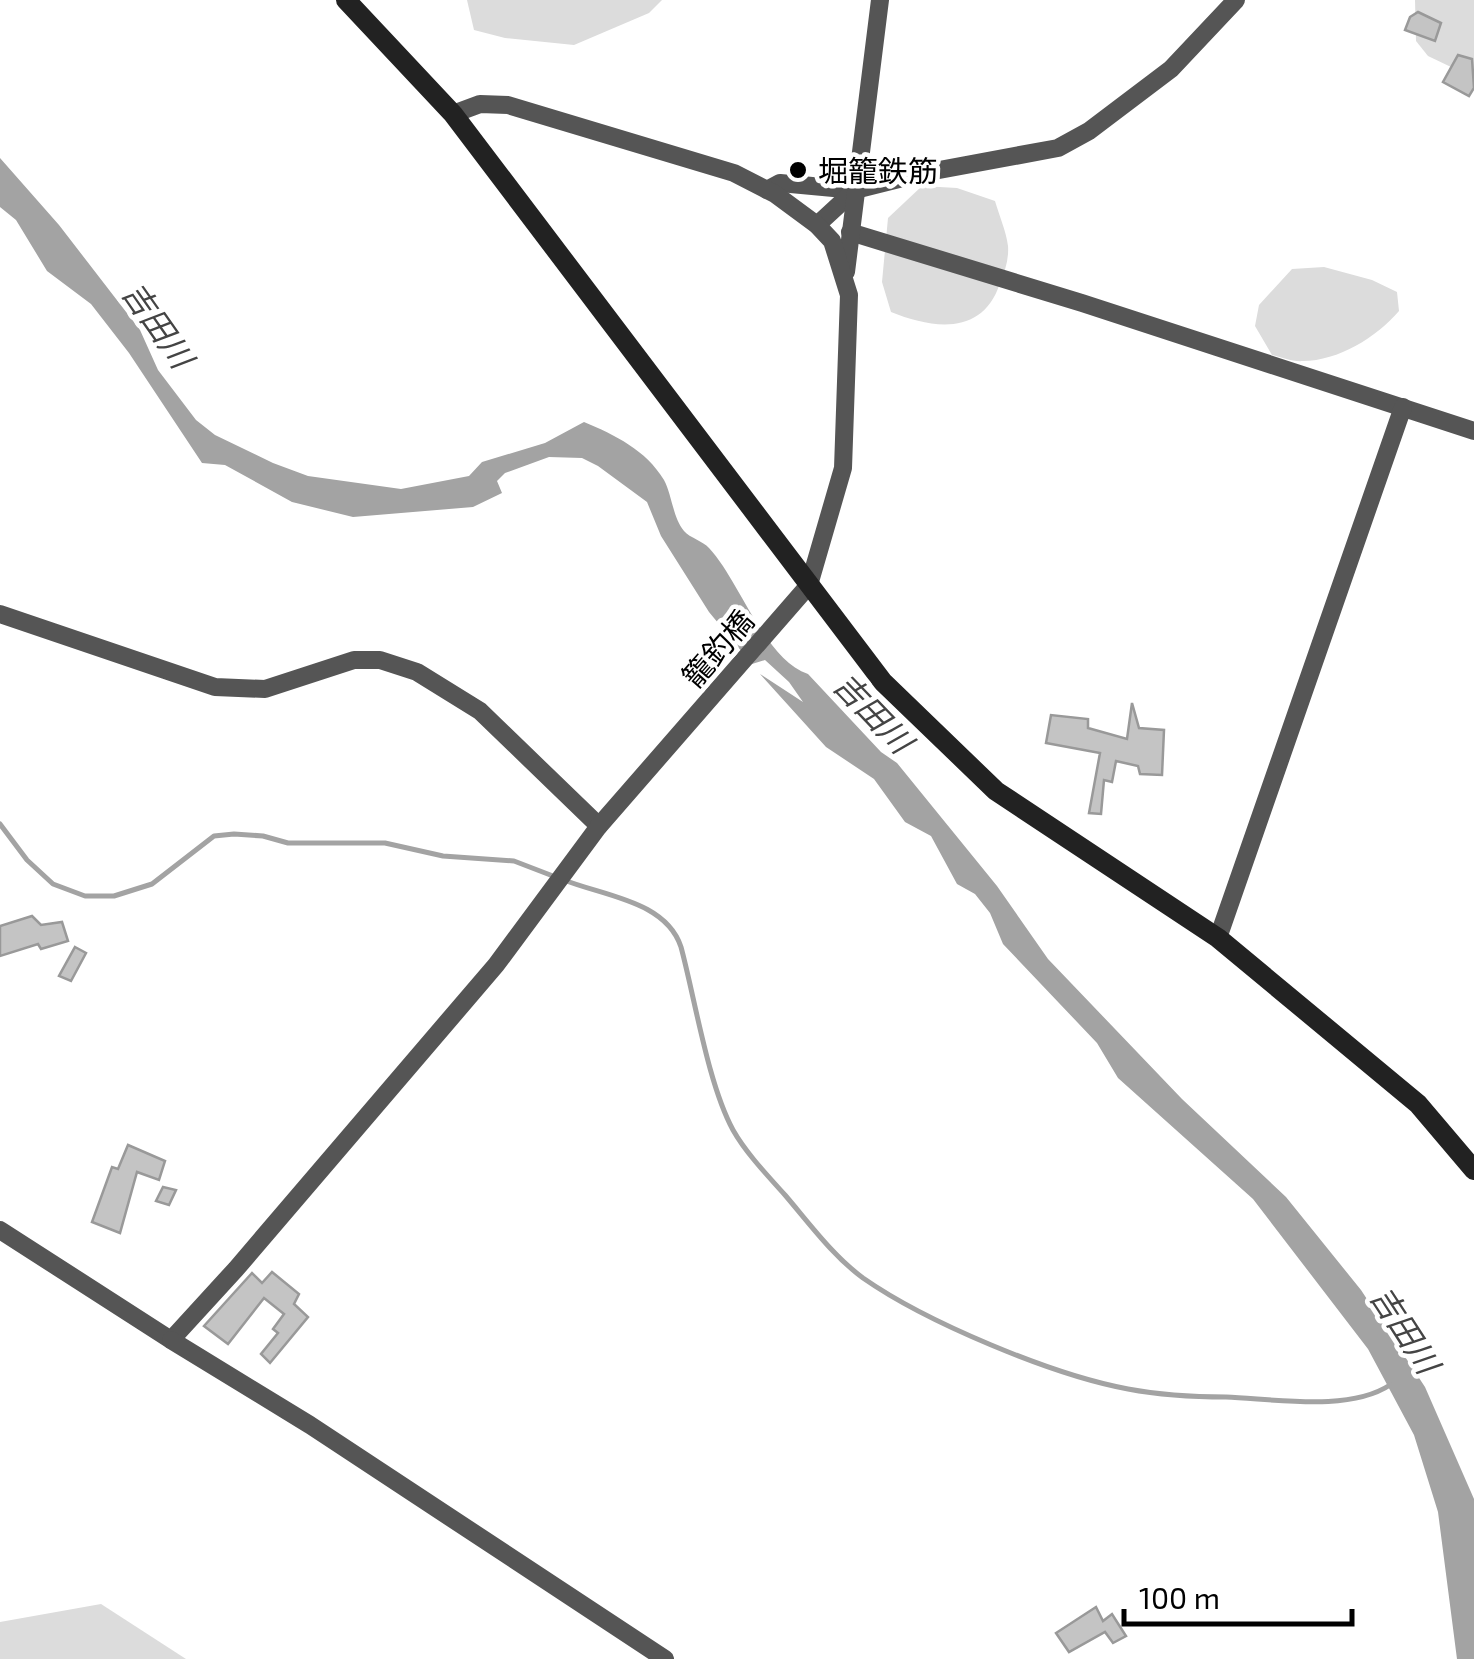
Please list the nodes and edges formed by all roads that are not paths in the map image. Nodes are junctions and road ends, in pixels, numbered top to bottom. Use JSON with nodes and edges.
{"nodes":[{"id":1,"x":346,"y":0,"type":"edge"},
{"id":2,"x":880,"y":0,"type":"edge"},
{"id":3,"x":1236,"y":0,"type":"edge"},
{"id":4,"x":453,"y":114,"type":"junction"},
{"id":5,"x":767,"y":190,"type":"junction"},
{"id":6,"x":855,"y":190,"type":"junction"},
{"id":7,"x":818,"y":225,"type":"junction"},
{"id":8,"x":850,"y":232,"type":"junction"},
{"id":9,"x":844,"y":282,"type":"junction"},
{"id":10,"x":1403,"y":407,"type":"junction"},
{"id":11,"x":1474,"y":431,"type":"edge"},
{"id":12,"x":809,"y":585,"type":"junction"},
{"id":13,"x":0,"y":614,"type":"edge"},
{"id":14,"x":599,"y":826,"type":"junction"},
{"id":15,"x":1218,"y":938,"type":"junction"},
{"id":16,"x":1474,"y":1170,"type":"edge"},
{"id":17,"x":0,"y":1230,"type":"edge"},
{"id":18,"x":171,"y":1340,"type":"junction"},
{"id":19,"x":665,"y":1659,"type":"edge"}],
"edges":[{"from":1,"to":4,"type":"street"},
{"from":2,"to":6,"type":"street"},
{"from":3,"to":6,"type":"street"},
{"from":4,"to":5,"type":"street"},
{"from":4,"to":12,"type":"street"},
{"from":5,"to":6,"type":"street"},
{"from":5,"to":7,"type":"street"},
{"from":6,"to":7,"type":"street"},
{"from":6,"to":8,"type":"street"},
{"from":7,"to":9,"type":"street"},
{"from":8,"to":9,"type":"street"},
{"from":8,"to":10,"type":"street"},
{"from":9,"to":12,"type":"street"},
{"from":10,"to":11,"type":"street"},
{"from":10,"to":15,"type":"street"},
{"from":12,"to":14,"type":"street","name":"籠釣橋"},
{"from":12,"to":15,"type":"street"},
{"from":13,"to":14,"type":"street"},
{"from":14,"to":18,"type":"street","name":"籠釣橋"},
{"from":15,"to":16,"type":"street"},
{"from":17,"to":18,"type":"street"},
{"from":18,"to":19,"type":"street"}]}
